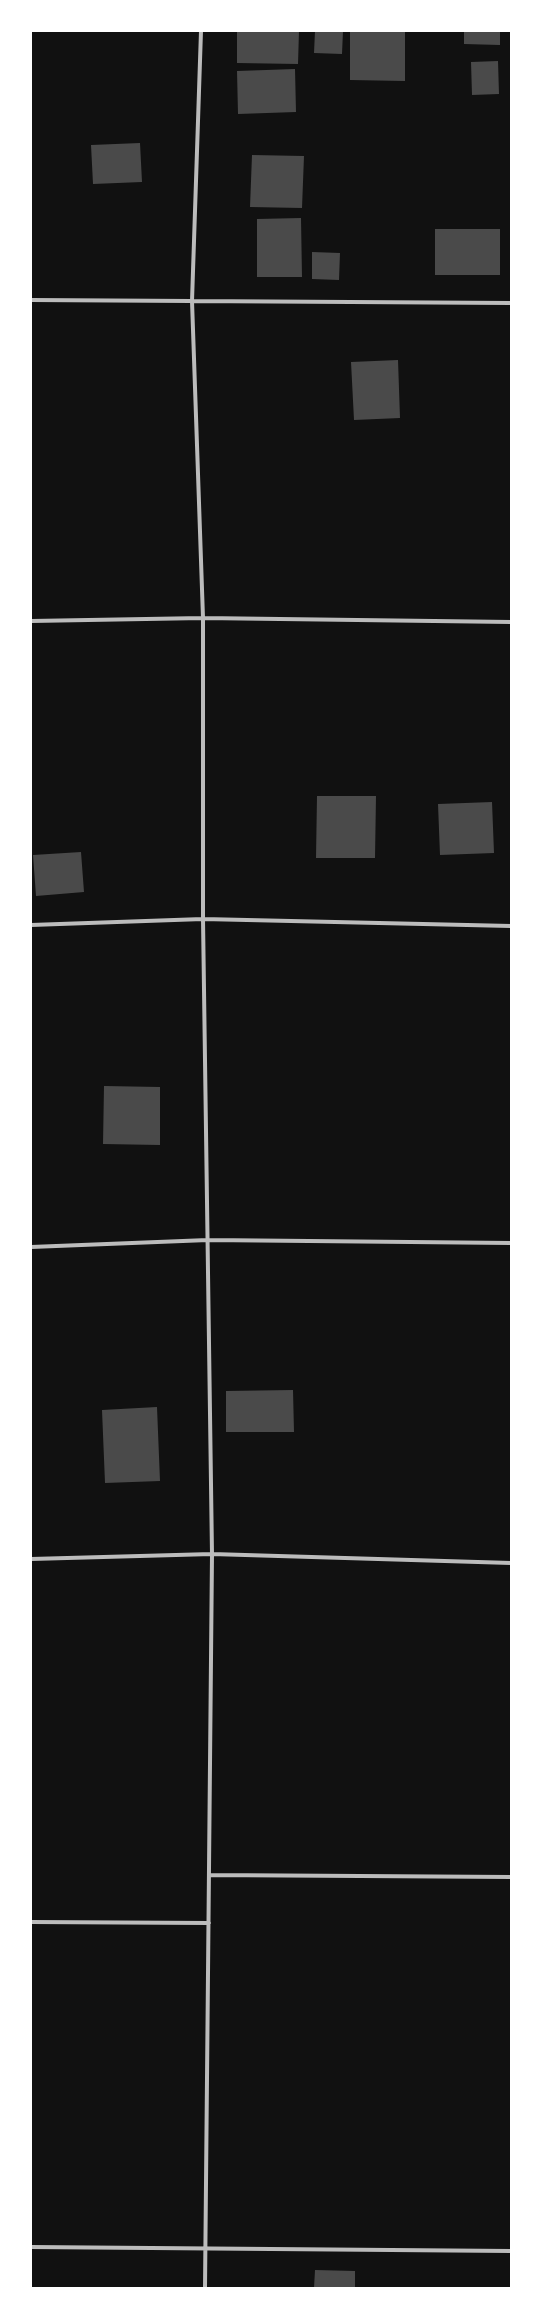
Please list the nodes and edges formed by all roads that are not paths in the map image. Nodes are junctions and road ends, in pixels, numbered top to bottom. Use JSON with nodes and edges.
{"nodes":[{"id":1,"x":201,"y":31,"type":"edge"},
{"id":2,"x":31,"y":300,"type":"edge"},
{"id":3,"x":192,"y":301,"type":"junction"},
{"id":4,"x":511,"y":303,"type":"edge"},
{"id":5,"x":203,"y":618,"type":"junction"},
{"id":6,"x":31,"y":621,"type":"edge"},
{"id":7,"x":511,"y":622,"type":"edge"},
{"id":8,"x":203,"y":919,"type":"junction"},
{"id":9,"x":31,"y":925,"type":"edge"},
{"id":10,"x":511,"y":926,"type":"edge"},
{"id":11,"x":208,"y":1240,"type":"junction"},
{"id":12,"x":511,"y":1243,"type":"edge"},
{"id":13,"x":31,"y":1247,"type":"edge"},
{"id":14,"x":212,"y":1554,"type":"junction"},
{"id":15,"x":31,"y":1560,"type":"edge"},
{"id":16,"x":511,"y":1563,"type":"edge"},
{"id":17,"x":209,"y":1875,"type":"junction"},
{"id":18,"x":511,"y":1877,"type":"edge"},
{"id":19,"x":31,"y":1922,"type":"edge"},
{"id":20,"x":208,"y":1923,"type":"junction"},
{"id":21,"x":31,"y":2248,"type":"edge"},
{"id":22,"x":205,"y":2249,"type":"junction"},
{"id":23,"x":511,"y":2250,"type":"edge"},
{"id":24,"x":205,"y":2288,"type":"edge"}],
"edges":[{"from":1,"to":3,"type":"lane"},
{"from":2,"to":3,"type":"lane"},
{"from":3,"to":4,"type":"lane"},
{"from":3,"to":5,"type":"lane"},
{"from":5,"to":6,"type":"lane"},
{"from":5,"to":7,"type":"lane"},
{"from":5,"to":8,"type":"lane"},
{"from":8,"to":9,"type":"lane"},
{"from":8,"to":10,"type":"lane"},
{"from":8,"to":11,"type":"lane"},
{"from":11,"to":12,"type":"lane"},
{"from":11,"to":13,"type":"lane"},
{"from":11,"to":14,"type":"lane"},
{"from":14,"to":15,"type":"lane"},
{"from":14,"to":16,"type":"lane"},
{"from":14,"to":17,"type":"lane"},
{"from":17,"to":18,"type":"lane"},
{"from":17,"to":20,"type":"lane"},
{"from":19,"to":20,"type":"lane"},
{"from":20,"to":22,"type":"lane"},
{"from":21,"to":22,"type":"lane"},
{"from":22,"to":23,"type":"lane"},
{"from":22,"to":24,"type":"lane"}]}
